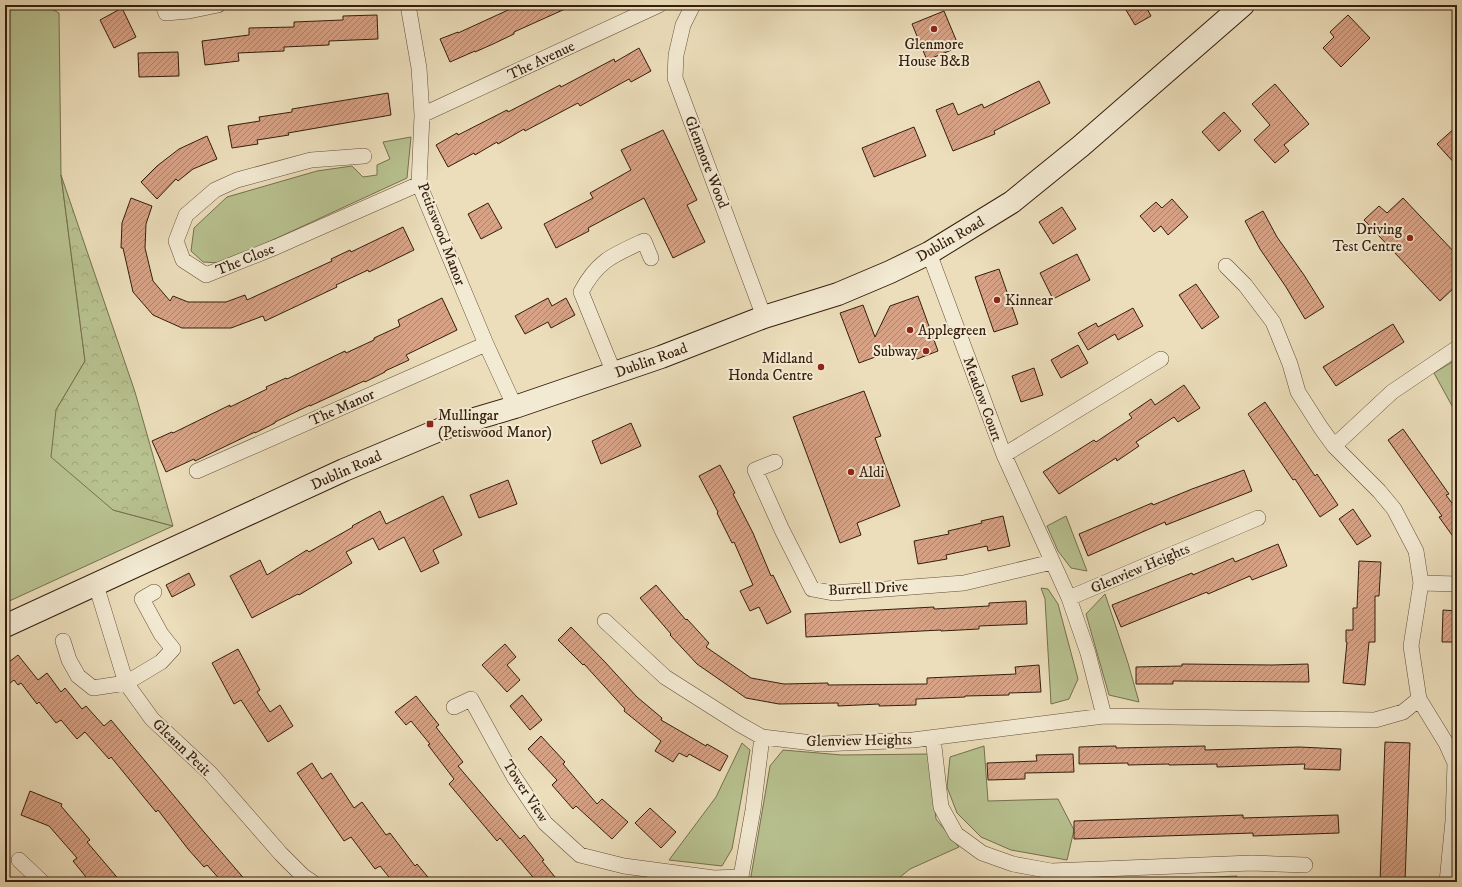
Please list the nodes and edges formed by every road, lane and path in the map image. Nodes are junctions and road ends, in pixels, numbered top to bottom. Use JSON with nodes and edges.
{"nodes":[{"id":1,"x":163,"y":5,"type":"edge"},
{"id":2,"x":218,"y":5,"type":"edge"},
{"id":3,"x":408,"y":5,"type":"edge"},
{"id":4,"x":659,"y":5,"type":"edge"},
{"id":5,"x":693,"y":5,"type":"edge"},
{"id":6,"x":1243,"y":5,"type":"edge"},
{"id":7,"x":422,"y":116,"type":"junction"},
{"id":8,"x":364,"y":156,"type":"dead end"},
{"id":9,"x":419,"y":184,"type":"junction"},
{"id":10,"x":928,"y":253,"type":"junction"},
{"id":11,"x":652,"y":258,"type":"dead end"},
{"id":12,"x":1226,"y":266,"type":"dead end"},
{"id":13,"x":764,"y":317,"type":"junction"},
{"id":14,"x":486,"y":344,"type":"junction"},
{"id":15,"x":1457,"y":348,"type":"edge"},
{"id":16,"x":1161,"y":359,"type":"dead end"},
{"id":17,"x":614,"y":373,"type":"junction"},
{"id":18,"x":515,"y":407,"type":"junction"},
{"id":19,"x":1334,"y":446,"type":"junction"},
{"id":20,"x":1004,"y":455,"type":"junction"},
{"id":21,"x":776,"y":462,"type":"dead end"},
{"id":22,"x":197,"y":471,"type":"dead end"},
{"id":23,"x":1258,"y":518,"type":"dead end"},
{"id":24,"x":1052,"y":562,"type":"junction"},
{"id":25,"x":1420,"y":583,"type":"junction"},
{"id":26,"x":1457,"y":584,"type":"edge"},
{"id":27,"x":96,"y":585,"type":"junction"},
{"id":28,"x":154,"y":592,"type":"dead end"},
{"id":29,"x":1069,"y":598,"type":"junction"},
{"id":30,"x":605,"y":621,"type":"dead end"},
{"id":31,"x":5,"y":626,"type":"edge"},
{"id":32,"x":63,"y":641,"type":"dead end"},
{"id":33,"x":126,"y":683,"type":"junction"},
{"id":34,"x":1419,"y":699,"type":"junction"},
{"id":35,"x":454,"y":707,"type":"dead end"},
{"id":36,"x":1104,"y":716,"type":"junction"},
{"id":37,"x":762,"y":737,"type":"junction"},
{"id":38,"x":933,"y":738,"type":"junction"},
{"id":39,"x":19,"y":860,"type":"dead end"},
{"id":40,"x":1305,"y":865,"type":"dead end"},
{"id":41,"x":303,"y":880,"type":"edge"},
{"id":42,"x":740,"y":880,"type":"edge"},
{"id":43,"x":42,"y":882,"type":"edge"},
{"id":44,"x":1447,"y":882,"type":"edge"}],
"edges":[{"from":1,"to":2,"type":"street"},
{"from":3,"to":7,"type":"street","name":"Petitswood Manor"},
{"from":4,"to":7,"type":"street","name":"The Avenue"},
{"from":5,"to":13,"type":"street","name":"Glenmore Wood"},
{"from":6,"to":10,"type":"main road","name":"Dublin Road"},
{"from":7,"to":9,"type":"street","name":"Petitswood Manor"},
{"from":8,"to":9,"type":"street","name":"The Close"},
{"from":9,"to":14,"type":"street","name":"Petitswood Manor"},
{"from":10,"to":13,"type":"main road","name":"Dublin Road"},
{"from":10,"to":20,"type":"street","name":"Meadow Court"},
{"from":11,"to":17,"type":"street"},
{"from":12,"to":19,"type":"street"},
{"from":13,"to":17,"type":"main road","name":"Dublin Road"},
{"from":14,"to":18,"type":"street","name":"Petitswood Manor"},
{"from":14,"to":22,"type":"street","name":"The Manor"},
{"from":15,"to":19,"type":"street"},
{"from":16,"to":20,"type":"street","name":"Meadow Court"},
{"from":17,"to":18,"type":"main road","name":"Dublin Road"},
{"from":18,"to":27,"type":"main road","name":"Dublin Road"},
{"from":19,"to":25,"type":"street"},
{"from":20,"to":24,"type":"street","name":"Meadow Court"},
{"from":21,"to":24,"type":"street","name":"Burrell Drive"},
{"from":23,"to":29,"type":"street","name":"Glenview Heights"},
{"from":24,"to":29,"type":"street","name":"Meadow Court"},
{"from":25,"to":26,"type":"street"},
{"from":25,"to":34,"type":"street"},
{"from":27,"to":31,"type":"main road","name":"Dublin Road"},
{"from":27,"to":33,"type":"street","name":"Gleann Petit"},
{"from":28,"to":33,"type":"street"},
{"from":29,"to":36,"type":"street"},
{"from":30,"to":37,"type":"street","name":"Glenview Heights"},
{"from":32,"to":33,"type":"street"},
{"from":33,"to":41,"type":"street","name":"Gleann Petit"},
{"from":34,"to":36,"type":"street","name":"Glenview Heights"},
{"from":34,"to":44,"type":"street"},
{"from":35,"to":42,"type":"street","name":"Tower View"},
{"from":36,"to":38,"type":"street","name":"Glenview Heights"},
{"from":37,"to":38,"type":"street","name":"Glenview Heights"},
{"from":37,"to":42,"type":"street","name":"Tower View"},
{"from":38,"to":40,"type":"street"},
{"from":39,"to":43,"type":"street"}]}
